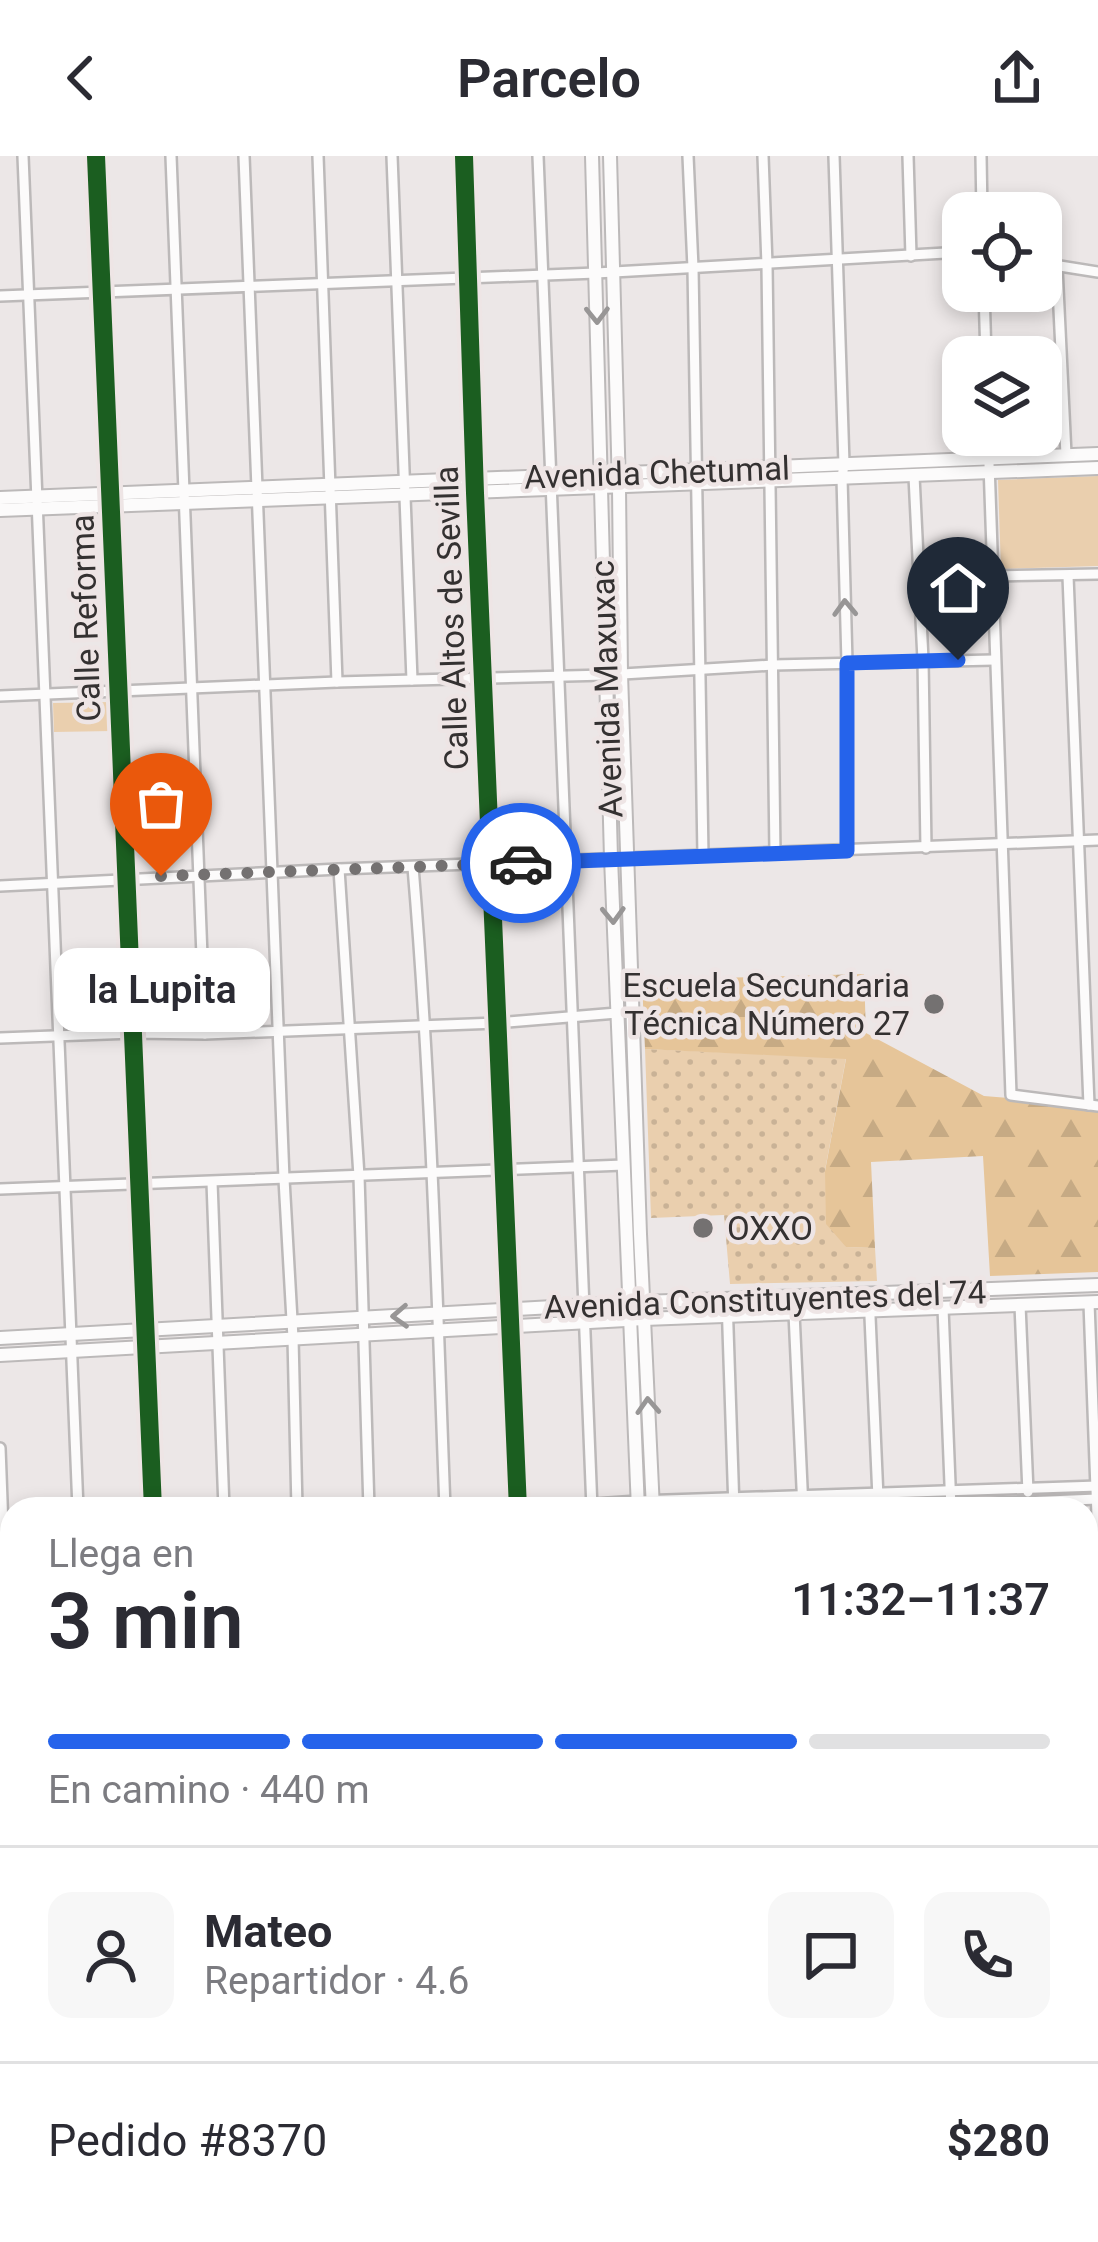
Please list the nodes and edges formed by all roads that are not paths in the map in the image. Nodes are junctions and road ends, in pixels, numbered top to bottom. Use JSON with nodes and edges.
{"nodes":[{"id":1,"x":23,"y":156,"type":"edge"},
{"id":2,"x":95,"y":156,"type":"edge"},
{"id":3,"x":171,"y":156,"type":"edge"},
{"id":4,"x":244,"y":156,"type":"edge"},
{"id":5,"x":318,"y":156,"type":"edge"},
{"id":6,"x":392,"y":156,"type":"edge"},
{"id":7,"x":464,"y":156,"type":"edge"},
{"id":8,"x":538,"y":156,"type":"edge"},
{"id":9,"x":592,"y":156,"type":"edge"},
{"id":10,"x":610,"y":156,"type":"edge"},
{"id":11,"x":688,"y":156,"type":"edge"},
{"id":12,"x":763,"y":156,"type":"edge"},
{"id":13,"x":834,"y":156,"type":"edge"},
{"id":14,"x":908,"y":156,"type":"edge"},
{"id":15,"x":981,"y":156,"type":"edge"},
{"id":16,"x":982,"y":192,"type":"edge"},
{"id":17,"x":942,"y":254,"type":"edge"},
{"id":18,"x":911,"y":256,"type":"junction"},
{"id":19,"x":837,"y":261,"type":"junction"},
{"id":20,"x":767,"y":266,"type":"junction"},
{"id":21,"x":693,"y":268,"type":"junction"},
{"id":22,"x":1062,"y":268,"type":"edge"},
{"id":23,"x":613,"y":272,"type":"junction"},
{"id":24,"x":1098,"y":272,"type":"edge"},
{"id":25,"x":596,"y":273,"type":"junction"},
{"id":26,"x":544,"y":275,"type":"junction"},
{"id":27,"x":469,"y":277,"type":"junction"},
{"id":28,"x":398,"y":281,"type":"junction"},
{"id":29,"x":323,"y":282,"type":"junction"},
{"id":30,"x":248,"y":287,"type":"junction"},
{"id":31,"x":177,"y":289,"type":"junction"},
{"id":32,"x":100,"y":292,"type":"junction"},
{"id":33,"x":27,"y":295,"type":"junction"},
{"id":34,"x":0,"y":296,"type":"edge"},
{"id":35,"x":1059,"y":312,"type":"edge"},
{"id":36,"x":1098,"y":454,"type":"edge"},
{"id":37,"x":1066,"y":455,"type":"junction"},
{"id":38,"x":989,"y":456,"type":"edge"},
{"id":39,"x":989,"y":465,"type":"junction"},
{"id":40,"x":1098,"y":468,"type":"edge"},
{"id":41,"x":843,"y":471,"type":"junction"},
{"id":42,"x":770,"y":474,"type":"junction"},
{"id":43,"x":914,"y":476,"type":"junction"},
{"id":44,"x":696,"y":478,"type":"junction"},
{"id":45,"x":619,"y":481,"type":"junction"},
{"id":46,"x":600,"y":482,"type":"junction"},
{"id":47,"x":549,"y":483,"type":"junction"},
{"id":48,"x":475,"y":486,"type":"junction"},
{"id":49,"x":404,"y":489,"type":"junction"},
{"id":50,"x":331,"y":491,"type":"junction"},
{"id":51,"x":256,"y":494,"type":"junction"},
{"id":52,"x":184,"y":497,"type":"junction"},
{"id":53,"x":0,"y":498,"type":"edge"},
{"id":54,"x":110,"y":500,"type":"junction"},
{"id":55,"x":37,"y":503,"type":"junction"},
{"id":56,"x":0,"y":510,"type":"edge"},
{"id":57,"x":1098,"y":574,"type":"edge"},
{"id":58,"x":992,"y":576,"type":"junction"},
{"id":59,"x":1068,"y":576,"type":"junction"},
{"id":60,"x":923,"y":660,"type":"junction"},
{"id":61,"x":994,"y":660,"type":"junction"},
{"id":62,"x":847,"y":663,"type":"junction"},
{"id":63,"x":773,"y":665,"type":"junction"},
{"id":64,"x":701,"y":668,"type":"junction"},
{"id":65,"x":614,"y":674,"type":"junction"},
{"id":66,"x":558,"y":676,"type":"junction"},
{"id":67,"x":484,"y":679,"type":"junction"},
{"id":68,"x":412,"y":680,"type":"junction"},
{"id":69,"x":337,"y":682,"type":"junction"},
{"id":70,"x":265,"y":686,"type":"junction"},
{"id":71,"x":191,"y":688,"type":"junction"},
{"id":72,"x":118,"y":691,"type":"junction"},
{"id":73,"x":46,"y":694,"type":"junction"},
{"id":74,"x":0,"y":696,"type":"edge"},
{"id":75,"x":1081,"y":841,"type":"junction"},
{"id":76,"x":1098,"y":841,"type":"edge"},
{"id":77,"x":1001,"y":844,"type":"junction"},
{"id":78,"x":926,"y":848,"type":"junction"},
{"id":79,"x":847,"y":851,"type":"junction"},
{"id":80,"x":775,"y":854,"type":"junction"},
{"id":81,"x":703,"y":856,"type":"junction"},
{"id":82,"x":610,"y":859,"type":"junction"},
{"id":83,"x":628,"y":859,"type":"junction"},
{"id":84,"x":567,"y":861,"type":"junction"},
{"id":85,"x":490,"y":865,"type":"junction"},
{"id":86,"x":412,"y":867,"type":"junction"},
{"id":87,"x":339,"y":868,"type":"junction"},
{"id":88,"x":273,"y":872,"type":"junction"},
{"id":89,"x":197,"y":875,"type":"junction"},
{"id":90,"x":125,"y":878,"type":"junction"},
{"id":91,"x":51,"y":884,"type":"junction"},
{"id":92,"x":0,"y":886,"type":"edge"},
{"id":93,"x":617,"y":1013,"type":"junction"},
{"id":94,"x":574,"y":1015,"type":"junction"},
{"id":95,"x":497,"y":1023,"type":"junction"},
{"id":96,"x":426,"y":1024,"type":"junction"},
{"id":97,"x":351,"y":1028,"type":"junction"},
{"id":98,"x":278,"y":1030,"type":"junction"},
{"id":99,"x":133,"y":1033,"type":"junction"},
{"id":100,"x":205,"y":1034,"type":"junction"},
{"id":101,"x":58,"y":1035,"type":"junction"},
{"id":102,"x":0,"y":1038,"type":"edge"},
{"id":103,"x":1094,"y":1105,"type":"edge"},
{"id":104,"x":624,"y":1165,"type":"junction"},
{"id":105,"x":579,"y":1166,"type":"junction"},
{"id":106,"x":505,"y":1169,"type":"junction"},
{"id":107,"x":433,"y":1172,"type":"junction"},
{"id":108,"x":359,"y":1176,"type":"junction"},
{"id":109,"x":284,"y":1179,"type":"junction"},
{"id":110,"x":212,"y":1182,"type":"junction"},
{"id":111,"x":138,"y":1185,"type":"junction"},
{"id":112,"x":66,"y":1188,"type":"junction"},
{"id":113,"x":0,"y":1189,"type":"edge"},
{"id":114,"x":1098,"y":1285,"type":"edge"},
{"id":115,"x":980,"y":1289,"type":"junction"},
{"id":116,"x":869,"y":1294,"type":"junction"},
{"id":117,"x":727,"y":1299,"type":"junction"},
{"id":118,"x":1094,"y":1302,"type":"edge"},
{"id":119,"x":636,"y":1303,"type":"junction"},
{"id":120,"x":1020,"y":1305,"type":"junction"},
{"id":121,"x":584,"y":1306,"type":"junction"},
{"id":122,"x":981,"y":1306,"type":"junction"},
{"id":123,"x":943,"y":1308,"type":"junction"},
{"id":124,"x":509,"y":1310,"type":"junction"},
{"id":125,"x":869,"y":1310,"type":"junction"},
{"id":126,"x":794,"y":1313,"type":"junction"},
{"id":127,"x":437,"y":1314,"type":"junction"},
{"id":128,"x":727,"y":1316,"type":"junction"},
{"id":129,"x":364,"y":1318,"type":"junction"},
{"id":130,"x":644,"y":1319,"type":"junction"},
{"id":131,"x":629,"y":1320,"type":"junction"},
{"id":132,"x":291,"y":1322,"type":"junction"},
{"id":133,"x":584,"y":1322,"type":"junction"},
{"id":134,"x":219,"y":1326,"type":"junction"},
{"id":135,"x":510,"y":1326,"type":"junction"},
{"id":136,"x":146,"y":1330,"type":"junction"},
{"id":137,"x":438,"y":1330,"type":"junction"},
{"id":138,"x":72,"y":1334,"type":"junction"},
{"id":139,"x":364,"y":1334,"type":"junction"},
{"id":140,"x":0,"y":1338,"type":"edge"},
{"id":141,"x":293,"y":1338,"type":"junction"},
{"id":142,"x":219,"y":1342,"type":"junction"},
{"id":143,"x":147,"y":1346,"type":"junction"},
{"id":144,"x":73,"y":1351,"type":"junction"},
{"id":145,"x":0,"y":1354,"type":"edge"},
{"id":146,"x":0,"y":1448,"type":"edge"},
{"id":147,"x":1096,"y":1486,"type":"edge"},
{"id":148,"x":1028,"y":1488,"type":"junction"},
{"id":149,"x":950,"y":1490,"type":"junction"},
{"id":150,"x":877,"y":1492,"type":"junction"},
{"id":151,"x":802,"y":1496,"type":"junction"},
{"id":152,"x":3,"y":1497,"type":"edge"},
{"id":153,"x":79,"y":1497,"type":"edge"},
{"id":154,"x":153,"y":1497,"type":"edge"},
{"id":155,"x":224,"y":1497,"type":"edge"},
{"id":156,"x":297,"y":1497,"type":"edge"},
{"id":157,"x":369,"y":1497,"type":"edge"},
{"id":158,"x":445,"y":1497,"type":"edge"},
{"id":159,"x":519,"y":1497,"type":"edge"},
{"id":160,"x":592,"y":1497,"type":"edge"},
{"id":161,"x":644,"y":1497,"type":"edge"},
{"id":162,"x":645,"y":1497,"type":"edge"},
{"id":163,"x":733,"y":1497,"type":"edge"},
{"id":164,"x":792,"y":1497,"type":"edge"},
{"id":165,"x":877,"y":1497,"type":"edge"},
{"id":166,"x":950,"y":1497,"type":"edge"},
{"id":167,"x":1028,"y":1497,"type":"edge"}],
"edges":[{"from":1,"to":33,"type":"street"},
{"from":2,"to":32,"type":"street","name":"Calle Reforma"},
{"from":3,"to":31,"type":"street"},
{"from":4,"to":30,"type":"street"},
{"from":5,"to":29,"type":"street"},
{"from":6,"to":28,"type":"street"},
{"from":7,"to":27,"type":"street","name":"Calle Altos de Sevilla"},
{"from":8,"to":26,"type":"street"},
{"from":9,"to":25,"type":"main road","name":"Avenida Maxuxac"},
{"from":10,"to":23,"type":"main road","name":"Avenida Maxuxac"},
{"from":11,"to":21,"type":"street"},
{"from":12,"to":20,"type":"street"},
{"from":13,"to":19,"type":"street"},
{"from":14,"to":18,"type":"street"},
{"from":15,"to":16,"type":"street"},
{"from":17,"to":18,"type":"street"},
{"from":18,"to":19,"type":"street"},
{"from":19,"to":20,"type":"street"},
{"from":19,"to":41,"type":"street"},
{"from":20,"to":21,"type":"street"},
{"from":20,"to":42,"type":"street"},
{"from":21,"to":23,"type":"street"},
{"from":21,"to":44,"type":"street"},
{"from":22,"to":24,"type":"street"},
{"from":23,"to":25,"type":"street"},
{"from":23,"to":45,"type":"main road","name":"Avenida Maxuxac"},
{"from":25,"to":26,"type":"street"},
{"from":25,"to":46,"type":"main road","name":"Avenida Maxuxac","one_way":true},
{"from":26,"to":27,"type":"street"},
{"from":26,"to":47,"type":"street"},
{"from":27,"to":28,"type":"street"},
{"from":27,"to":48,"type":"street","name":"Calle Altos de Sevilla"},
{"from":28,"to":29,"type":"street"},
{"from":28,"to":49,"type":"street"},
{"from":29,"to":30,"type":"street"},
{"from":29,"to":50,"type":"street"},
{"from":30,"to":31,"type":"street"},
{"from":30,"to":51,"type":"street"},
{"from":31,"to":32,"type":"street"},
{"from":31,"to":52,"type":"street"},
{"from":32,"to":33,"type":"street"},
{"from":32,"to":54,"type":"street","name":"Calle Reforma"},
{"from":33,"to":34,"type":"street"},
{"from":33,"to":55,"type":"street"},
{"from":35,"to":37,"type":"street"},
{"from":36,"to":37,"type":"main road","name":"Avenida Chetumal"},
{"from":37,"to":39,"type":"main road","name":"Avenida Chetumal"},
{"from":38,"to":39,"type":"street"},
{"from":39,"to":40,"type":"main road","name":"Avenida Chetumal"},
{"from":39,"to":41,"type":"main road","name":"Avenida Chetumal"},
{"from":39,"to":43,"type":"main road","name":"Avenida Chetumal"},
{"from":39,"to":58,"type":"street"},
{"from":41,"to":42,"type":"main road","name":"Avenida Chetumal"},
{"from":41,"to":43,"type":"main road","name":"Avenida Chetumal"},
{"from":62,"to":41,"type":"street","one_way":true},
{"from":42,"to":44,"type":"main road","name":"Avenida Chetumal"},
{"from":42,"to":63,"type":"street"},
{"from":43,"to":60,"type":"street"},
{"from":44,"to":45,"type":"main road","name":"Avenida Chetumal"},
{"from":44,"to":64,"type":"street"},
{"from":45,"to":46,"type":"main road","name":"Avenida Chetumal"},
{"from":45,"to":65,"type":"main road","name":"Avenida Maxuxac"},
{"from":46,"to":47,"type":"main road","name":"Avenida Chetumal"},
{"from":46,"to":65,"type":"main road","name":"Avenida Maxuxac"},
{"from":47,"to":48,"type":"main road","name":"Avenida Chetumal"},
{"from":47,"to":66,"type":"street"},
{"from":48,"to":49,"type":"main road","name":"Avenida Chetumal"},
{"from":48,"to":67,"type":"street","name":"Calle Altos de Sevilla"},
{"from":49,"to":50,"type":"main road","name":"Avenida Chetumal"},
{"from":49,"to":68,"type":"street"},
{"from":50,"to":51,"type":"main road","name":"Avenida Chetumal"},
{"from":50,"to":69,"type":"street"},
{"from":51,"to":52,"type":"main road","name":"Avenida Chetumal"},
{"from":51,"to":70,"type":"street"},
{"from":52,"to":54,"type":"main road","name":"Avenida Chetumal"},
{"from":52,"to":71,"type":"street"},
{"from":53,"to":55,"type":"main road","name":"Avenida Chetumal"},
{"from":54,"to":55,"type":"main road","name":"Avenida Chetumal"},
{"from":54,"to":72,"type":"street","name":"Calle Reforma"},
{"from":55,"to":56,"type":"main road","name":"Avenida Chetumal"},
{"from":55,"to":73,"type":"street"},
{"from":57,"to":59,"type":"street"},
{"from":58,"to":59,"type":"street"},
{"from":58,"to":61,"type":"street"},
{"from":59,"to":75,"type":"street"},
{"from":60,"to":61,"type":"street"},
{"from":60,"to":62,"type":"street"},
{"from":60,"to":78,"type":"street"},
{"from":61,"to":77,"type":"street"},
{"from":62,"to":63,"type":"street"},
{"from":62,"to":79,"type":"street"},
{"from":63,"to":64,"type":"street"},
{"from":63,"to":80,"type":"street"},
{"from":64,"to":65,"type":"street"},
{"from":64,"to":81,"type":"street"},
{"from":65,"to":66,"type":"street"},
{"from":65,"to":82,"type":"main road","name":"Avenida Maxuxac"},
{"from":65,"to":83,"type":"main road","name":"Avenida Maxuxac"},
{"from":66,"to":67,"type":"street"},
{"from":66,"to":84,"type":"street"},
{"from":67,"to":68,"type":"street"},
{"from":67,"to":85,"type":"street","name":"Calle Altos de Sevilla"},
{"from":68,"to":69,"type":"street"},
{"from":69,"to":70,"type":"street"},
{"from":70,"to":71,"type":"street"},
{"from":70,"to":88,"type":"street"},
{"from":71,"to":72,"type":"street"},
{"from":71,"to":89,"type":"street"},
{"from":72,"to":73,"type":"street"},
{"from":72,"to":90,"type":"street","name":"Calle Reforma"},
{"from":73,"to":74,"type":"street"},
{"from":73,"to":91,"type":"street"},
{"from":75,"to":76,"type":"street"},
{"from":75,"to":77,"type":"street"},
{"from":75,"to":103,"type":"street"},
{"from":77,"to":78,"type":"street"},
{"from":77,"to":103,"type":"street"},
{"from":78,"to":79,"type":"street"},
{"from":79,"to":80,"type":"street"},
{"from":80,"to":81,"type":"street"},
{"from":81,"to":83,"type":"street"},
{"from":82,"to":83,"type":"street"},
{"from":82,"to":84,"type":"street"},
{"from":82,"to":93,"type":"main road","name":"Avenida Maxuxac","one_way":true},
{"from":83,"to":119,"type":"main road","name":"Avenida Maxuxac"},
{"from":84,"to":85,"type":"street"},
{"from":84,"to":94,"type":"street"},
{"from":85,"to":86,"type":"street"},
{"from":85,"to":95,"type":"street","name":"Calle Altos de Sevilla"},
{"from":86,"to":87,"type":"street"},
{"from":86,"to":96,"type":"street"},
{"from":87,"to":88,"type":"street"},
{"from":87,"to":97,"type":"street"},
{"from":88,"to":89,"type":"street"},
{"from":88,"to":98,"type":"street"},
{"from":89,"to":90,"type":"street"},
{"from":89,"to":100,"type":"street"},
{"from":90,"to":91,"type":"street"},
{"from":90,"to":99,"type":"street","name":"Calle Reforma"},
{"from":91,"to":92,"type":"street"},
{"from":91,"to":101,"type":"street"},
{"from":93,"to":94,"type":"street"},
{"from":93,"to":104,"type":"main road","name":"Avenida Maxuxac"},
{"from":94,"to":95,"type":"street"},
{"from":94,"to":105,"type":"street"},
{"from":95,"to":96,"type":"street"},
{"from":95,"to":106,"type":"street","name":"Calle Altos de Sevilla"},
{"from":96,"to":97,"type":"street"},
{"from":96,"to":107,"type":"street"},
{"from":97,"to":98,"type":"street"},
{"from":97,"to":108,"type":"street"},
{"from":98,"to":100,"type":"street"},
{"from":98,"to":109,"type":"street"},
{"from":99,"to":100,"type":"street"},
{"from":99,"to":101,"type":"street"},
{"from":99,"to":111,"type":"street","name":"Calle Reforma"},
{"from":101,"to":102,"type":"street"},
{"from":101,"to":112,"type":"street"},
{"from":104,"to":105,"type":"street"},
{"from":104,"to":119,"type":"main road","name":"Avenida Maxuxac"},
{"from":105,"to":106,"type":"street"},
{"from":105,"to":121,"type":"street"},
{"from":106,"to":107,"type":"street"},
{"from":106,"to":124,"type":"street","name":"Calle Altos de Sevilla"},
{"from":107,"to":108,"type":"street"},
{"from":107,"to":127,"type":"street"},
{"from":108,"to":109,"type":"street"},
{"from":108,"to":129,"type":"street"},
{"from":109,"to":110,"type":"street"},
{"from":109,"to":132,"type":"street"},
{"from":110,"to":111,"type":"street"},
{"from":110,"to":134,"type":"street"},
{"from":111,"to":112,"type":"street"},
{"from":111,"to":136,"type":"street","name":"Calle Reforma"},
{"from":112,"to":113,"type":"street"},
{"from":112,"to":138,"type":"street"},
{"from":114,"to":115,"type":"main road","name":"Avenida Constituyentes del 74"},
{"from":115,"to":116,"type":"main road","name":"Avenida Constituyentes del 74"},
{"from":115,"to":122,"type":"main road"},
{"from":116,"to":117,"type":"main road","name":"Avenida Constituyentes del 74"},
{"from":116,"to":125,"type":"street"},
{"from":117,"to":119,"type":"main road","name":"Avenida Constituyentes del 74"},
{"from":117,"to":128,"type":"street"},
{"from":118,"to":120,"type":"main road","name":"Avenida Constituyentes del 74"},
{"from":118,"to":147,"type":"street"},
{"from":119,"to":121,"type":"main road","name":"Avenida Constituyentes del 74"},
{"from":119,"to":130,"type":"main road","name":"Avenida Maxuxac"},
{"from":119,"to":131,"type":"main road","name":"Avenida Maxuxac"},
{"from":120,"to":122,"type":"main road","name":"Avenida Constituyentes del 74"},
{"from":120,"to":148,"type":"street"},
{"from":121,"to":124,"type":"main road","name":"Avenida Constituyentes del 74"},
{"from":121,"to":133,"type":"street"},
{"from":122,"to":123,"type":"main road","name":"Avenida Constituyentes del 74"},
{"from":123,"to":125,"type":"main road","name":"Avenida Constituyentes del 74"},
{"from":123,"to":149,"type":"street"},
{"from":124,"to":127,"type":"main road","name":"Avenida Constituyentes del 74"},
{"from":124,"to":135,"type":"street","name":"Calle Altos de Sevilla"},
{"from":125,"to":126,"type":"main road","name":"Avenida Constituyentes del 74"},
{"from":125,"to":150,"type":"street"},
{"from":126,"to":128,"type":"main road","name":"Avenida Constituyentes del 74"},
{"from":126,"to":151,"type":"street"},
{"from":127,"to":129,"type":"main road","name":"Avenida Constituyentes del 74","one_way":true},
{"from":127,"to":137,"type":"street"},
{"from":128,"to":130,"type":"main road","name":"Avenida Constituyentes del 74"},
{"from":128,"to":163,"type":"street"},
{"from":129,"to":132,"type":"main road","name":"Avenida Constituyentes del 74"},
{"from":129,"to":139,"type":"street"},
{"from":130,"to":131,"type":"main road","name":"Avenida Constituyentes del 74"},
{"from":162,"to":130,"type":"main road","name":"Avenida Maxuxac","one_way":true},
{"from":131,"to":133,"type":"main road","name":"Avenida Constituyentes del 74"},
{"from":131,"to":161,"type":"main road","name":"Avenida Maxuxac"},
{"from":132,"to":134,"type":"main road","name":"Avenida Constituyentes del 74"},
{"from":132,"to":141,"type":"street"},
{"from":133,"to":135,"type":"main road","name":"Avenida Constituyentes del 74"},
{"from":133,"to":160,"type":"street"},
{"from":134,"to":136,"type":"main road","name":"Avenida Constituyentes del 74"},
{"from":134,"to":142,"type":"street"},
{"from":135,"to":137,"type":"main road","name":"Avenida Constituyentes del 74"},
{"from":135,"to":159,"type":"street","name":"Calle Altos de Sevilla"},
{"from":136,"to":138,"type":"main road","name":"Avenida Constituyentes del 74"},
{"from":136,"to":143,"type":"street","name":"Calle Reforma"},
{"from":137,"to":139,"type":"main road","name":"Avenida Constituyentes del 74"},
{"from":137,"to":158,"type":"street"},
{"from":138,"to":140,"type":"main road","name":"Avenida Constituyentes del 74"},
{"from":138,"to":144,"type":"street"},
{"from":139,"to":141,"type":"main road","name":"Avenida Constituyentes del 74"},
{"from":139,"to":157,"type":"street"},
{"from":141,"to":142,"type":"main road","name":"Avenida Constituyentes del 74"},
{"from":141,"to":156,"type":"street"},
{"from":142,"to":143,"type":"main road","name":"Avenida Constituyentes del 74"},
{"from":142,"to":155,"type":"street"},
{"from":143,"to":144,"type":"main road","name":"Avenida Constituyentes del 74"},
{"from":143,"to":154,"type":"street","name":"Calle Reforma"},
{"from":144,"to":145,"type":"main road","name":"Avenida Constituyentes del 74"},
{"from":144,"to":153,"type":"street"},
{"from":146,"to":152,"type":"street"},
{"from":147,"to":148,"type":"street"},
{"from":148,"to":149,"type":"street"},
{"from":148,"to":167,"type":"street"},
{"from":149,"to":150,"type":"street"},
{"from":149,"to":166,"type":"street"},
{"from":150,"to":151,"type":"street"},
{"from":150,"to":165,"type":"street"},
{"from":151,"to":164,"type":"street"}]}
